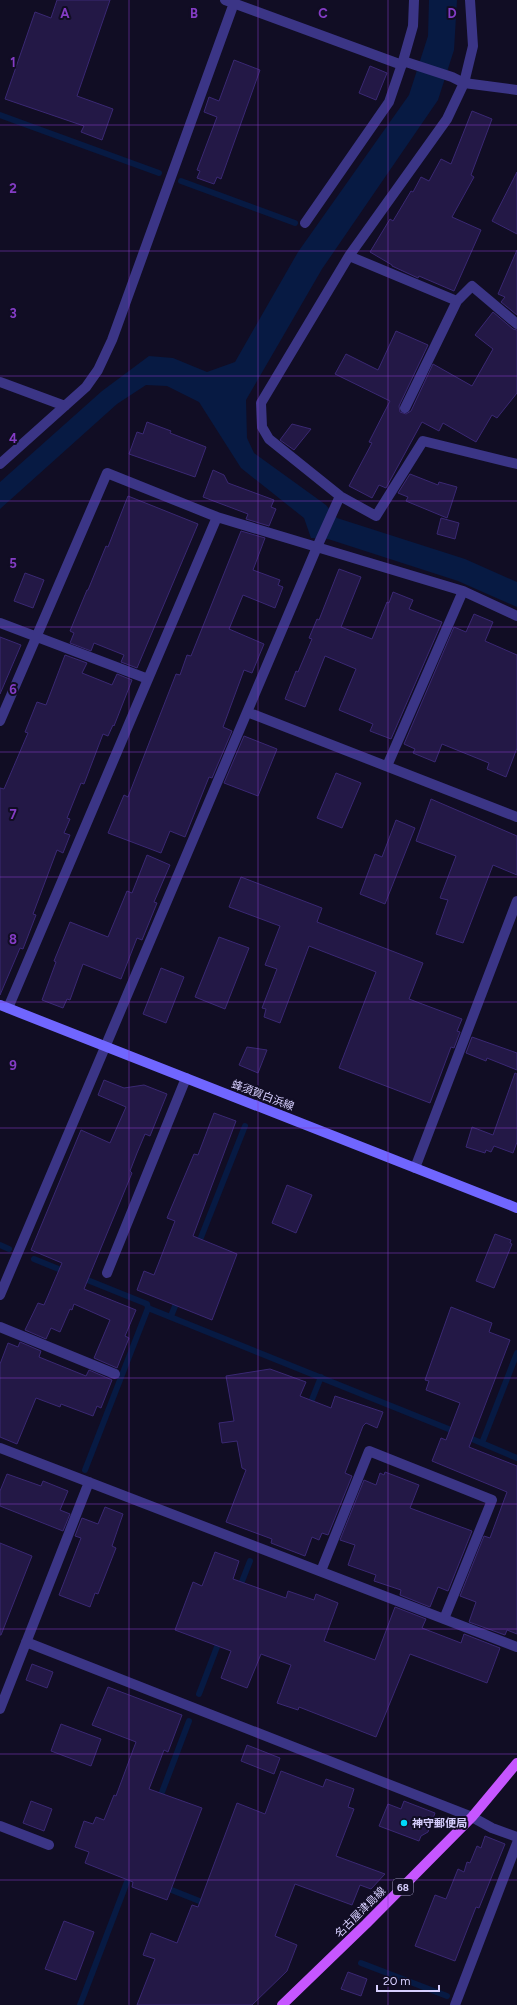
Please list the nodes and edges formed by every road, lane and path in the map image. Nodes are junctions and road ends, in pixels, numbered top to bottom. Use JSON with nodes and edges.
{"nodes":[{"id":1,"x":414,"y":0,"type":"edge"},
{"id":2,"x":470,"y":0,"type":"edge"},
{"id":3,"x":230,"y":2,"type":"edge"},
{"id":4,"x":406,"y":63,"type":"junction"},
{"id":5,"x":464,"y":83,"type":"junction"},
{"id":6,"x":517,"y":90,"type":"edge"},
{"id":7,"x":305,"y":223,"type":"dead end"},
{"id":8,"x":349,"y":256,"type":"junction"},
{"id":9,"x":457,"y":302,"type":"junction"},
{"id":10,"x":517,"y":324,"type":"edge"},
{"id":11,"x":0,"y":382,"type":"edge"},
{"id":12,"x":65,"y":406,"type":"junction"},
{"id":13,"x":405,"y":408,"type":"dead end"},
{"id":14,"x":0,"y":464,"type":"edge"},
{"id":15,"x":517,"y":464,"type":"edge"},
{"id":16,"x":338,"y":500,"type":"junction"},
{"id":17,"x":217,"y":517,"type":"junction"},
{"id":18,"x":318,"y":545,"type":"junction"},
{"id":19,"x":463,"y":591,"type":"junction"},
{"id":20,"x":517,"y":616,"type":"edge"},
{"id":21,"x":0,"y":623,"type":"edge"},
{"id":22,"x":36,"y":636,"type":"junction"},
{"id":23,"x":148,"y":679,"type":"junction"},
{"id":24,"x":247,"y":712,"type":"junction"},
{"id":25,"x":0,"y":721,"type":"edge"},
{"id":26,"x":387,"y":766,"type":"junction"},
{"id":27,"x":517,"y":817,"type":"edge"},
{"id":28,"x":517,"y":901,"type":"edge"},
{"id":29,"x":4,"y":1007,"type":"edge"},
{"id":30,"x":106,"y":1046,"type":"junction"},
{"id":31,"x":186,"y":1078,"type":"junction"},
{"id":32,"x":415,"y":1168,"type":"junction"},
{"id":33,"x":517,"y":1208,"type":"edge"},
{"id":34,"x":107,"y":1274,"type":"dead end"},
{"id":35,"x":0,"y":1295,"type":"edge"},
{"id":36,"x":0,"y":1327,"type":"edge"},
{"id":37,"x":115,"y":1374,"type":"dead end"},
{"id":38,"x":0,"y":1448,"type":"edge"},
{"id":39,"x":89,"y":1482,"type":"junction"},
{"id":40,"x":321,"y":1571,"type":"junction"},
{"id":41,"x":444,"y":1619,"type":"junction"},
{"id":42,"x":26,"y":1642,"type":"junction"},
{"id":43,"x":517,"y":1647,"type":"edge"},
{"id":44,"x":0,"y":1709,"type":"edge"},
{"id":45,"x":517,"y":1762,"type":"edge"},
{"id":46,"x":472,"y":1817,"type":"junction"},
{"id":47,"x":0,"y":1826,"type":"edge"},
{"id":48,"x":517,"y":1837,"type":"edge"},
{"id":49,"x":517,"y":1843,"type":"edge"},
{"id":50,"x":49,"y":1845,"type":"dead end"},
{"id":51,"x":282,"y":2005,"type":"edge"},
{"id":52,"x":455,"y":2005,"type":"edge"}],
"edges":[{"from":1,"to":4,"type":"street"},
{"from":2,"to":5,"type":"street"},
{"from":3,"to":4,"type":"street"},
{"from":3,"to":12,"type":"street"},
{"from":4,"to":5,"type":"street"},
{"from":4,"to":7,"type":"street"},
{"from":5,"to":6,"type":"street"},
{"from":5,"to":8,"type":"street"},
{"from":8,"to":9,"type":"street"},
{"from":8,"to":16,"type":"street"},
{"from":9,"to":10,"type":"street"},
{"from":9,"to":13,"type":"street"},
{"from":11,"to":12,"type":"street"},
{"from":12,"to":14,"type":"street"},
{"from":15,"to":16,"type":"street"},
{"from":16,"to":18,"type":"street"},
{"from":17,"to":18,"type":"street"},
{"from":17,"to":22,"type":"street"},
{"from":17,"to":23,"type":"street"},
{"from":18,"to":19,"type":"street"},
{"from":18,"to":24,"type":"street"},
{"from":19,"to":20,"type":"street"},
{"from":19,"to":26,"type":"street"},
{"from":21,"to":22,"type":"street"},
{"from":22,"to":23,"type":"street"},
{"from":22,"to":25,"type":"street"},
{"from":23,"to":29,"type":"street"},
{"from":24,"to":26,"type":"street"},
{"from":24,"to":30,"type":"street"},
{"from":26,"to":27,"type":"street"},
{"from":28,"to":32,"type":"street"},
{"from":29,"to":30,"type":"main road","name":"蜂須賀白浜線"},
{"from":30,"to":31,"type":"main road","name":"蜂須賀白浜線"},
{"from":30,"to":35,"type":"street"},
{"from":31,"to":32,"type":"main road","name":"蜂須賀白浜線"},
{"from":31,"to":34,"type":"street"},
{"from":32,"to":33,"type":"main road","name":"蜂須賀白浜線"},
{"from":36,"to":37,"type":"street"},
{"from":38,"to":39,"type":"street"},
{"from":39,"to":40,"type":"street"},
{"from":39,"to":42,"type":"street"},
{"from":40,"to":41,"type":"street"},
{"from":40,"to":41,"type":"street"},
{"from":41,"to":43,"type":"street"},
{"from":42,"to":44,"type":"street"},
{"from":42,"to":46,"type":"street"},
{"from":45,"to":46,"type":"main road","name":"名古屋津島線","number":"68"},
{"from":46,"to":48,"type":"street"},
{"from":46,"to":51,"type":"main road","name":"名古屋津島線","number":"68"},
{"from":47,"to":50,"type":"street"},
{"from":49,"to":52,"type":"street"}]}
